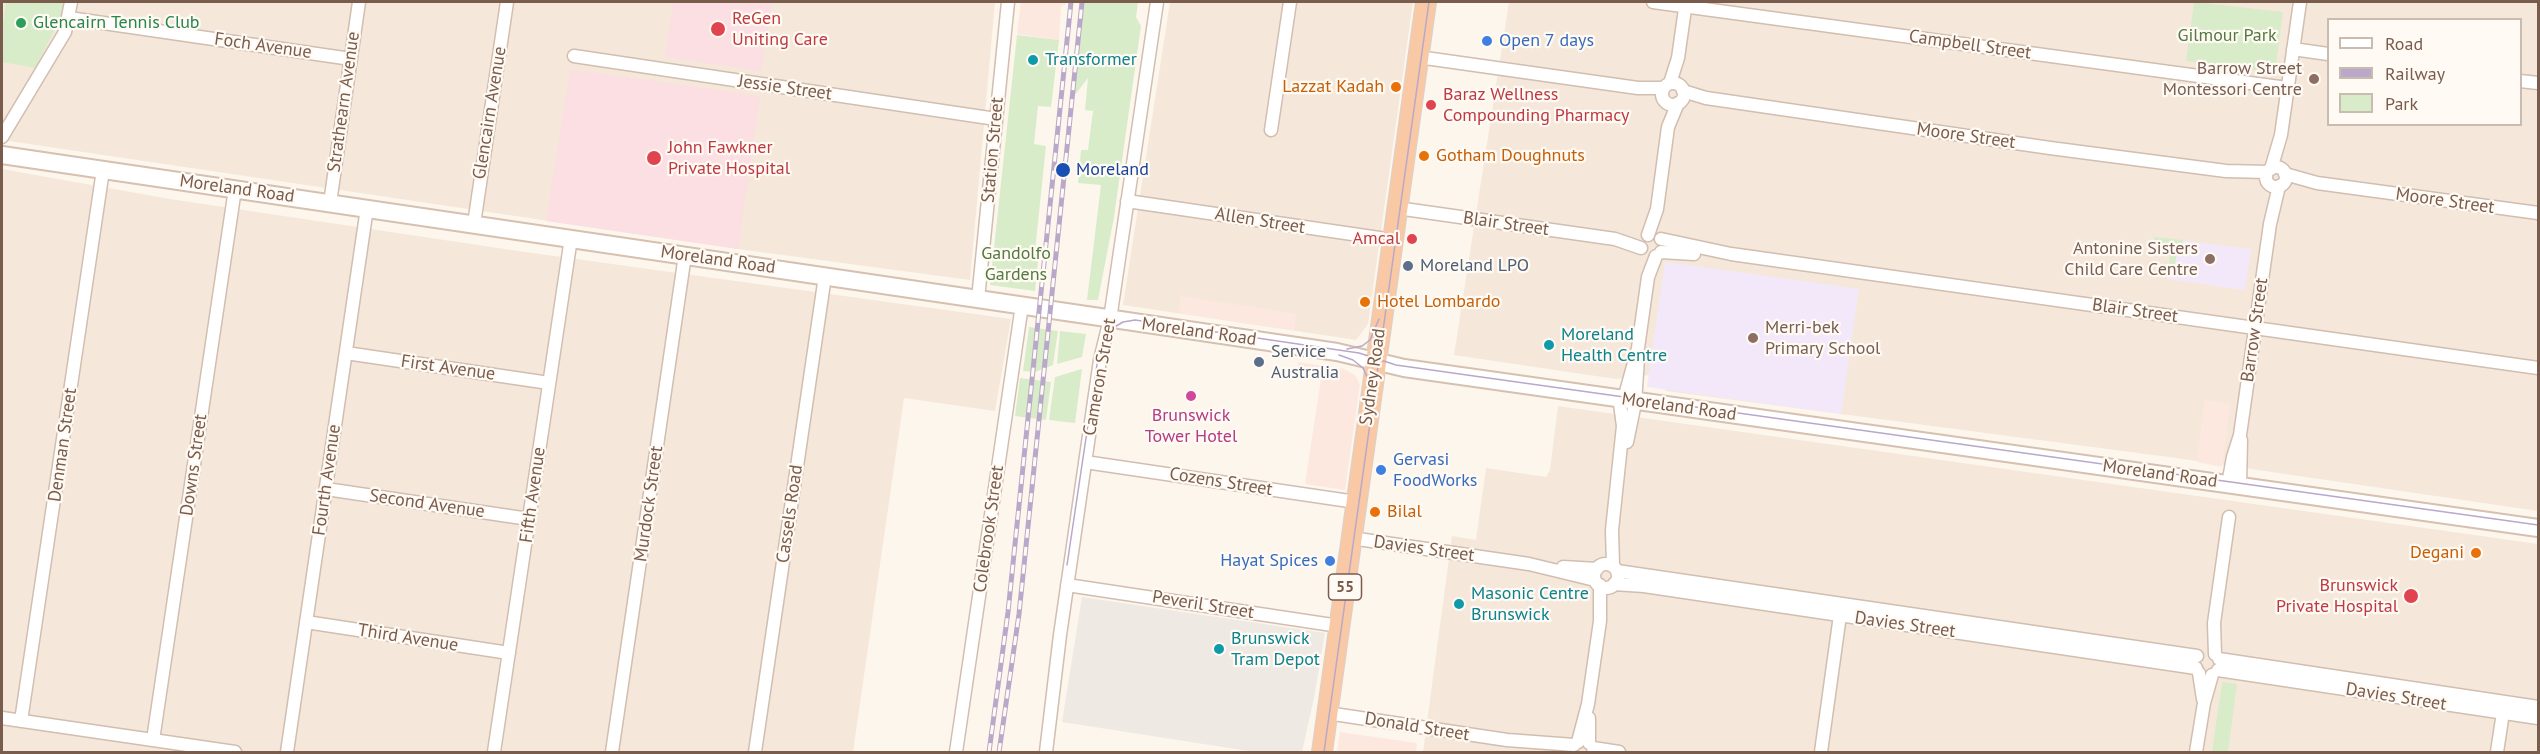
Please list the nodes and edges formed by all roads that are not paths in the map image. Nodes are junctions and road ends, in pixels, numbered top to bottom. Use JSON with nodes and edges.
{"nodes":[{"id":1,"x":71,"y":2,"type":"edge"},
{"id":2,"x":359,"y":2,"type":"edge"},
{"id":3,"x":507,"y":2,"type":"edge"},
{"id":4,"x":1008,"y":2,"type":"edge"},
{"id":5,"x":1157,"y":2,"type":"edge"},
{"id":6,"x":1290,"y":2,"type":"edge"},
{"id":7,"x":1426,"y":2,"type":"edge"},
{"id":8,"x":1653,"y":2,"type":"edge"},
{"id":9,"x":2300,"y":2,"type":"edge"},
{"id":10,"x":1685,"y":4,"type":"edge"},
{"id":11,"x":69,"y":18,"type":"junction"},
{"id":12,"x":2293,"y":49,"type":"junction"},
{"id":13,"x":2327,"y":54,"type":"edge"},
{"id":14,"x":574,"y":56,"type":"dead end"},
{"id":15,"x":1418,"y":57,"type":"junction"},
{"id":16,"x":351,"y":59,"type":"junction"},
{"id":17,"x":2522,"y":81,"type":"edge"},
{"id":18,"x":2538,"y":84,"type":"edge"},
{"id":19,"x":2287,"y":88,"type":"junction"},
{"id":20,"x":1673,"y":94,"type":"junction"},
{"id":21,"x":996,"y":119,"type":"junction"},
{"id":22,"x":1271,"y":130,"type":"dead end"},
{"id":23,"x":2,"y":137,"type":"edge"},
{"id":24,"x":2,"y":155,"type":"edge"},
{"id":25,"x":103,"y":170,"type":"junction"},
{"id":26,"x":2275,"y":178,"type":"junction"},
{"id":27,"x":235,"y":189,"type":"junction"},
{"id":28,"x":1127,"y":201,"type":"junction"},
{"id":29,"x":330,"y":203,"type":"junction"},
{"id":30,"x":367,"y":208,"type":"junction"},
{"id":31,"x":1397,"y":208,"type":"junction"},
{"id":32,"x":1657,"y":209,"type":"junction"},
{"id":33,"x":2538,"y":213,"type":"edge"},
{"id":34,"x":474,"y":224,"type":"junction"},
{"id":35,"x":570,"y":238,"type":"junction"},
{"id":36,"x":1661,"y":239,"type":"junction"},
{"id":37,"x":1392,"y":240,"type":"junction"},
{"id":38,"x":1649,"y":247,"type":"junction"},
{"id":39,"x":1731,"y":254,"type":"junction"},
{"id":40,"x":685,"y":255,"type":"junction"},
{"id":41,"x":825,"y":276,"type":"junction"},
{"id":42,"x":978,"y":299,"type":"junction"},
{"id":43,"x":1022,"y":305,"type":"junction"},
{"id":44,"x":1110,"y":318,"type":"junction"},
{"id":45,"x":2255,"y":328,"type":"junction"},
{"id":46,"x":346,"y":353,"type":"junction"},
{"id":47,"x":1376,"y":361,"type":"junction"},
{"id":48,"x":2538,"y":368,"type":"edge"},
{"id":49,"x":549,"y":383,"type":"junction"},
{"id":50,"x":1626,"y":399,"type":"junction"},
{"id":51,"x":1085,"y":462,"type":"junction"},
{"id":52,"x":1620,"y":465,"type":"junction"},
{"id":53,"x":2234,"y":484,"type":"junction"},
{"id":54,"x":326,"y":489,"type":"junction"},
{"id":55,"x":1356,"y":502,"type":"junction"},
{"id":56,"x":2229,"y":517,"type":"dead end"},
{"id":57,"x":529,"y":519,"type":"junction"},
{"id":58,"x":2538,"y":528,"type":"edge"},
{"id":59,"x":1351,"y":538,"type":"junction"},
{"id":60,"x":1606,"y":576,"type":"junction"},
{"id":61,"x":1067,"y":585,"type":"junction"},
{"id":62,"x":1841,"y":611,"type":"junction"},
{"id":63,"x":306,"y":622,"type":"junction"},
{"id":64,"x":1339,"y":626,"type":"junction"},
{"id":65,"x":509,"y":653,"type":"junction"},
{"id":66,"x":2207,"y":663,"type":"junction"},
{"id":67,"x":2504,"y":707,"type":"junction"},
{"id":68,"x":2538,"y":707,"type":"edge"},
{"id":69,"x":1327,"y":713,"type":"junction"},
{"id":70,"x":2,"y":718,"type":"edge"},
{"id":71,"x":2538,"y":718,"type":"edge"},
{"id":72,"x":21,"y":721,"type":"junction"},
{"id":73,"x":1507,"y":740,"type":"junction"},
{"id":74,"x":153,"y":741,"type":"junction"},
{"id":75,"x":1583,"y":747,"type":"edge"},
{"id":76,"x":235,"y":753,"type":"edge"},
{"id":77,"x":287,"y":753,"type":"edge"},
{"id":78,"x":494,"y":753,"type":"edge"},
{"id":79,"x":612,"y":753,"type":"edge"},
{"id":80,"x":755,"y":753,"type":"edge"},
{"id":81,"x":956,"y":753,"type":"edge"},
{"id":82,"x":1046,"y":753,"type":"edge"},
{"id":83,"x":1322,"y":753,"type":"edge"},
{"id":84,"x":1554,"y":753,"type":"edge"},
{"id":85,"x":1619,"y":753,"type":"edge"},
{"id":86,"x":1821,"y":753,"type":"edge"},
{"id":87,"x":2196,"y":753,"type":"edge"},
{"id":88,"x":2497,"y":753,"type":"edge"}],
"edges":[{"from":1,"to":11,"type":"street"},
{"from":2,"to":16,"type":"street","name":"Strathearn Avenue"},
{"from":3,"to":34,"type":"street","name":"Glencairn Avenue"},
{"from":4,"to":21,"type":"street","name":"Station Street"},
{"from":5,"to":28,"type":"street","name":"Cameron Street"},
{"from":6,"to":22,"type":"street"},
{"from":7,"to":15,"type":"highway","name":"Sydney Road","number":"55"},
{"from":8,"to":10,"type":"street","name":"Campbell Street"},
{"from":9,"to":12,"type":"street","name":"Barrow Street"},
{"from":10,"to":19,"type":"street","name":"Campbell Street"},
{"from":10,"to":20,"type":"street"},
{"from":11,"to":16,"type":"street","name":"Foch Avenue"},
{"from":11,"to":23,"type":"street"},
{"from":12,"to":13,"type":"street"},
{"from":12,"to":19,"type":"street","name":"Barrow Street"},
{"from":14,"to":21,"type":"street","name":"Jessie Street"},
{"from":15,"to":20,"type":"street","name":"Moore Street"},
{"from":15,"to":31,"type":"highway","name":"Sydney Road","number":"55"},
{"from":16,"to":29,"type":"street","name":"Strathearn Avenue"},
{"from":17,"to":18,"type":"street"},
{"from":19,"to":26,"type":"street","name":"Barrow Street"},
{"from":20,"to":26,"type":"street","name":"Moore Street"},
{"from":20,"to":32,"type":"street"},
{"from":21,"to":42,"type":"street","name":"Station Street"},
{"from":24,"to":25,"type":"main road","name":"Moreland Road"},
{"from":25,"to":27,"type":"main road","name":"Moreland Road"},
{"from":25,"to":72,"type":"street","name":"Denman Street"},
{"from":26,"to":33,"type":"street","name":"Moore Street"},
{"from":26,"to":45,"type":"street","name":"Barrow Street"},
{"from":27,"to":29,"type":"main road","name":"Moreland Road"},
{"from":27,"to":74,"type":"street","name":"Downs Street"},
{"from":28,"to":37,"type":"street","name":"Allen Street"},
{"from":28,"to":44,"type":"street","name":"Cameron Street"},
{"from":29,"to":30,"type":"main road","name":"Moreland Road"},
{"from":30,"to":34,"type":"main road","name":"Moreland Road"},
{"from":30,"to":46,"type":"street","name":"Fourth Avenue"},
{"from":31,"to":37,"type":"highway","name":"Sydney Road","number":"55"},
{"from":31,"to":38,"type":"street","name":"Blair Street"},
{"from":32,"to":36,"type":"street"},
{"from":32,"to":38,"type":"street"},
{"from":34,"to":35,"type":"main road","name":"Moreland Road"},
{"from":35,"to":40,"type":"main road","name":"Moreland Road"},
{"from":35,"to":49,"type":"street","name":"Fifth Avenue"},
{"from":36,"to":38,"type":"street","name":"Blair Street"},
{"from":36,"to":39,"type":"street","name":"Blair Street"},
{"from":37,"to":47,"type":"highway","name":"Sydney Road","number":"55"},
{"from":38,"to":39,"type":"street","name":"Blair Street"},
{"from":38,"to":50,"type":"street"},
{"from":39,"to":45,"type":"street","name":"Blair Street"},
{"from":40,"to":41,"type":"main road","name":"Moreland Road"},
{"from":40,"to":79,"type":"street","name":"Murdock Street"},
{"from":41,"to":42,"type":"main road","name":"Moreland Road"},
{"from":41,"to":80,"type":"street","name":"Cassels Road"},
{"from":42,"to":43,"type":"main road","name":"Moreland Road"},
{"from":43,"to":44,"type":"main road","name":"Moreland Road"},
{"from":43,"to":81,"type":"street","name":"Colebrook Street"},
{"from":44,"to":47,"type":"main road","name":"Moreland Road"},
{"from":44,"to":51,"type":"street","name":"Cameron Street"},
{"from":45,"to":48,"type":"street","name":"Blair Street"},
{"from":45,"to":53,"type":"street","name":"Barrow Street"},
{"from":46,"to":49,"type":"street","name":"First Avenue"},
{"from":46,"to":54,"type":"street","name":"Fourth Avenue"},
{"from":47,"to":50,"type":"main road","name":"Moreland Road"},
{"from":47,"to":55,"type":"highway","name":"Sydney Road","number":"55"},
{"from":49,"to":57,"type":"street","name":"Fifth Avenue"},
{"from":50,"to":52,"type":"street"},
{"from":50,"to":52,"type":"street"},
{"from":50,"to":53,"type":"main road","name":"Moreland Road"},
{"from":51,"to":55,"type":"street","name":"Cozens Street"},
{"from":51,"to":61,"type":"street","name":"Cameron Street"},
{"from":52,"to":60,"type":"street"},
{"from":53,"to":58,"type":"main road","name":"Moreland Road"},
{"from":54,"to":57,"type":"street","name":"Second Avenue"},
{"from":54,"to":63,"type":"street","name":"Fourth Avenue"},
{"from":55,"to":59,"type":"highway","name":"Sydney Road","number":"55"},
{"from":56,"to":66,"type":"street"},
{"from":57,"to":65,"type":"street","name":"Fifth Avenue"},
{"from":59,"to":60,"type":"street","name":"Davies Street"},
{"from":59,"to":64,"type":"highway","name":"Sydney Road","number":"55"},
{"from":60,"to":62,"type":"street","name":"Davies Street"},
{"from":60,"to":75,"type":"street"},
{"from":61,"to":64,"type":"street","name":"Peveril Street"},
{"from":61,"to":82,"type":"street","name":"Cameron Street"},
{"from":62,"to":66,"type":"street","name":"Davies Street"},
{"from":62,"to":86,"type":"street"},
{"from":63,"to":65,"type":"street","name":"Third Avenue"},
{"from":63,"to":77,"type":"street","name":"Fourth Avenue"},
{"from":64,"to":69,"type":"highway","name":"Sydney Road","number":"55"},
{"from":65,"to":78,"type":"street","name":"Fifth Avenue"},
{"from":66,"to":67,"type":"street","name":"Davies Street"},
{"from":66,"to":87,"type":"street"},
{"from":67,"to":68,"type":"street","name":"Davies Street"},
{"from":67,"to":71,"type":"street","name":"Davies Street"},
{"from":67,"to":88,"type":"street"},
{"from":69,"to":73,"type":"street","name":"Donald Street"},
{"from":69,"to":83,"type":"highway","name":"Sydney Road","number":"55"},
{"from":70,"to":72,"type":"street"},
{"from":72,"to":74,"type":"street"},
{"from":73,"to":75,"type":"street","name":"Donald Street"},
{"from":73,"to":84,"type":"street","name":"Donald Street"},
{"from":74,"to":76,"type":"street"},
{"from":75,"to":85,"type":"street","name":"Donald Street"}]}
